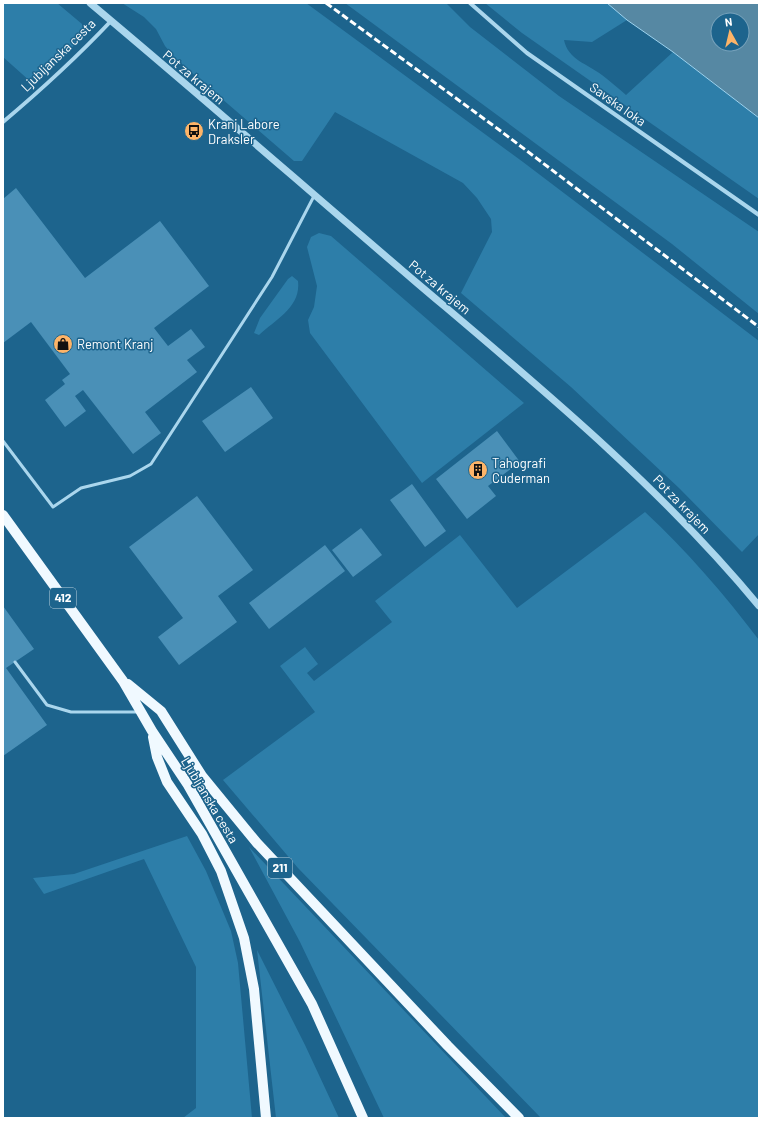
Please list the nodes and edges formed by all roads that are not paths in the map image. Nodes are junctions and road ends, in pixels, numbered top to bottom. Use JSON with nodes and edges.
{"nodes":[{"id":1,"x":90,"y":3,"type":"edge"},
{"id":2,"x":470,"y":3,"type":"edge"},
{"id":3,"x":111,"y":21,"type":"junction"},
{"id":4,"x":3,"y":122,"type":"edge"},
{"id":5,"x":314,"y":196,"type":"junction"},
{"id":6,"x":759,"y":215,"type":"edge"},
{"id":7,"x":3,"y":441,"type":"edge"},
{"id":8,"x":3,"y":515,"type":"edge"},
{"id":9,"x":759,"y":606,"type":"edge"},
{"id":10,"x":16,"y":662,"type":"dead end"},
{"id":11,"x":123,"y":681,"type":"junction"},
{"id":12,"x":141,"y":712,"type":"junction"},
{"id":13,"x":152,"y":731,"type":"junction"},
{"id":14,"x":266,"y":1118,"type":"edge"},
{"id":15,"x":363,"y":1118,"type":"edge"},
{"id":16,"x":519,"y":1118,"type":"edge"}],
"edges":[{"from":1,"to":3,"type":"street","name":"Pot za krajem"},
{"from":2,"to":6,"type":"street","name":"Savska loka"},
{"from":3,"to":4,"type":"street","name":"Ljubljanska cesta"},
{"from":3,"to":5,"type":"street","name":"Pot za krajem"},
{"from":5,"to":7,"type":"lane"},
{"from":5,"to":9,"type":"street","name":"Pot za krajem"},
{"from":8,"to":11,"type":"main road","name":"Ljubljanska cesta","number":"412"},
{"from":10,"to":12,"type":"lane"},
{"from":11,"to":12,"type":"main road","name":"Ljubljanska cesta"},
{"from":11,"to":16,"type":"main road","number":"211"},
{"from":12,"to":13,"type":"main road","name":"Ljubljanska cesta"},
{"from":13,"to":14,"type":"main road"},
{"from":13,"to":15,"type":"main road","name":"Ljubljanska cesta"}]}
